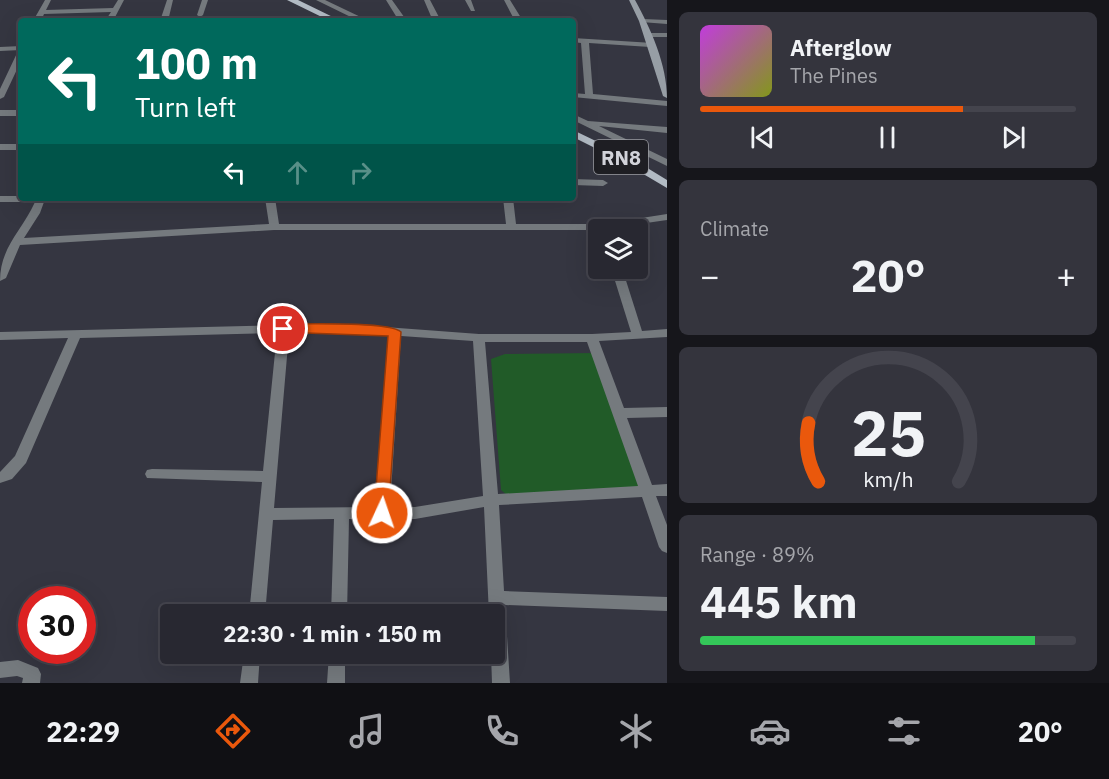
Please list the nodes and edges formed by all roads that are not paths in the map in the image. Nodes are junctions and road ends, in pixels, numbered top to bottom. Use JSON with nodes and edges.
{"nodes":[{"id":1,"x":48,"y":0,"type":"edge"},
{"id":2,"x":121,"y":0,"type":"edge"},
{"id":3,"x":170,"y":0,"type":"edge"},
{"id":4,"x":205,"y":0,"type":"edge"},
{"id":5,"x":291,"y":0,"type":"edge"},
{"id":6,"x":303,"y":0,"type":"edge"},
{"id":7,"x":319,"y":0,"type":"edge"},
{"id":8,"x":388,"y":0,"type":"edge"},
{"id":9,"x":427,"y":0,"type":"edge"},
{"id":10,"x":468,"y":0,"type":"edge"},
{"id":11,"x":632,"y":0,"type":"edge"},
{"id":12,"x":507,"y":1,"type":"edge"},
{"id":13,"x":114,"y":10,"type":"junction"},
{"id":14,"x":473,"y":10,"type":"dead end"},
{"id":15,"x":42,"y":12,"type":"junction"},
{"id":16,"x":200,"y":15,"type":"dead end"},
{"id":17,"x":39,"y":18,"type":"edge"},
{"id":18,"x":110,"y":18,"type":"edge"},
{"id":19,"x":165,"y":18,"type":"edge"},
{"id":20,"x":330,"y":18,"type":"edge"},
{"id":21,"x":342,"y":18,"type":"edge"},
{"id":22,"x":358,"y":18,"type":"edge"},
{"id":23,"x":401,"y":18,"type":"edge"},
{"id":24,"x":436,"y":18,"type":"edge"},
{"id":25,"x":517,"y":18,"type":"edge"},
{"id":26,"x":643,"y":21,"type":"junction"},
{"id":27,"x":666,"y":22,"type":"edge"},
{"id":28,"x":648,"y":35,"type":"junction"},
{"id":29,"x":666,"y":35,"type":"edge"},
{"id":30,"x":576,"y":40,"type":"edge"},
{"id":31,"x":585,"y":41,"type":"junction"},
{"id":32,"x":650,"y":45,"type":"junction"},
{"id":33,"x":18,"y":48,"type":"edge"},
{"id":34,"x":0,"y":49,"type":"edge"},
{"id":35,"x":18,"y":59,"type":"edge"},
{"id":36,"x":576,"y":95,"type":"edge"},
{"id":37,"x":666,"y":96,"type":"edge"},
{"id":38,"x":0,"y":97,"type":"edge"},
{"id":39,"x":589,"y":97,"type":"junction"},
{"id":40,"x":666,"y":104,"type":"edge"},
{"id":41,"x":0,"y":113,"type":"edge"},
{"id":42,"x":18,"y":113,"type":"edge"},
{"id":43,"x":578,"y":124,"type":"edge"},
{"id":44,"x":666,"y":130,"type":"edge"},
{"id":45,"x":576,"y":134,"type":"edge"},
{"id":46,"x":0,"y":147,"type":"edge"},
{"id":47,"x":18,"y":147,"type":"edge"},
{"id":48,"x":666,"y":163,"type":"edge"},
{"id":49,"x":666,"y":175,"type":"edge"},
{"id":50,"x":576,"y":182,"type":"edge"},
{"id":51,"x":603,"y":183,"type":"dead end"},
{"id":52,"x":666,"y":185,"type":"edge"},
{"id":53,"x":0,"y":200,"type":"edge"},
{"id":54,"x":18,"y":200,"type":"edge"},
{"id":55,"x":39,"y":201,"type":"edge"},
{"id":56,"x":270,"y":201,"type":"edge"},
{"id":57,"x":508,"y":201,"type":"edge"},
{"id":58,"x":666,"y":217,"type":"edge"},
{"id":59,"x":640,"y":219,"type":"edge"},
{"id":60,"x":511,"y":225,"type":"junction"},
{"id":61,"x":274,"y":227,"type":"junction"},
{"id":62,"x":588,"y":228,"type":"edge"},
{"id":63,"x":16,"y":242,"type":"junction"},
{"id":64,"x":0,"y":278,"type":"edge"},
{"id":65,"x":620,"y":279,"type":"edge"},
{"id":66,"x":283,"y":329,"type":"junction"},
{"id":67,"x":395,"y":332,"type":"junction"},
{"id":68,"x":666,"y":333,"type":"edge"},
{"id":69,"x":76,"y":334,"type":"junction"},
{"id":70,"x":0,"y":336,"type":"edge"},
{"id":71,"x":638,"y":336,"type":"junction"},
{"id":72,"x":479,"y":338,"type":"junction"},
{"id":73,"x":592,"y":338,"type":"junction"},
{"id":74,"x":666,"y":412,"type":"edge"},
{"id":75,"x":619,"y":413,"type":"junction"},
{"id":76,"x":152,"y":474,"type":"dead end"},
{"id":77,"x":270,"y":477,"type":"junction"},
{"id":78,"x":0,"y":478,"type":"edge"},
{"id":79,"x":666,"y":490,"type":"edge"},
{"id":80,"x":648,"y":491,"type":"junction"},
{"id":81,"x":491,"y":500,"type":"junction"},
{"id":82,"x":382,"y":513,"type":"junction"},
{"id":83,"x":268,"y":514,"type":"junction"},
{"id":84,"x":342,"y":514,"type":"junction"},
{"id":85,"x":666,"y":547,"type":"edge"},
{"id":86,"x":495,"y":598,"type":"junction"},
{"id":87,"x":258,"y":604,"type":"edge"},
{"id":88,"x":339,"y":604,"type":"edge"},
{"id":89,"x":666,"y":604,"type":"edge"},
{"id":90,"x":251,"y":664,"type":"edge"},
{"id":91,"x":337,"y":664,"type":"edge"},
{"id":92,"x":0,"y":670,"type":"edge"},
{"id":93,"x":31,"y":683,"type":"edge"},
{"id":94,"x":249,"y":683,"type":"edge"},
{"id":95,"x":336,"y":683,"type":"edge"},
{"id":96,"x":501,"y":683,"type":"edge"}],
"edges":[{"from":1,"to":15,"type":"street"},
{"from":2,"to":13,"type":"street"},
{"from":3,"to":19,"type":"street"},
{"from":4,"to":16,"type":"street"},
{"from":5,"to":20,"type":"main road"},
{"from":6,"to":21,"type":"main road"},
{"from":7,"to":22,"type":"street"},
{"from":8,"to":23,"type":"street"},
{"from":9,"to":24,"type":"street"},
{"from":10,"to":14,"type":"street"},
{"from":11,"to":26,"type":"street"},
{"from":12,"to":25,"type":"street"},
{"from":13,"to":15,"type":"street"},
{"from":13,"to":18,"type":"street"},
{"from":15,"to":17,"type":"street"},
{"from":26,"to":27,"type":"street"},
{"from":26,"to":28,"type":"street"},
{"from":28,"to":29,"type":"street"},
{"from":28,"to":32,"type":"street"},
{"from":30,"to":31,"type":"street"},
{"from":31,"to":32,"type":"street"},
{"from":31,"to":39,"type":"street"},
{"from":32,"to":37,"type":"street"},
{"from":33,"to":34,"type":"street"},
{"from":35,"to":38,"type":"street"},
{"from":36,"to":39,"type":"street"},
{"from":39,"to":40,"type":"street"},
{"from":41,"to":42,"type":"street"},
{"from":43,"to":44,"type":"street"},
{"from":43,"to":48,"type":"street"},
{"from":43,"to":49,"type":"main road","number":"RN8"},
{"from":45,"to":52,"type":"main road","number":"RN8"},
{"from":46,"to":47,"type":"street"},
{"from":50,"to":51,"type":"street"},
{"from":53,"to":54,"type":"street"},
{"from":55,"to":63,"type":"street"},
{"from":56,"to":61,"type":"street"},
{"from":57,"to":60,"type":"street"},
{"from":58,"to":59,"type":"street"},
{"from":60,"to":61,"type":"street"},
{"from":60,"to":62,"type":"street"},
{"from":61,"to":63,"type":"street"},
{"from":63,"to":64,"type":"street"},
{"from":65,"to":71,"type":"street"},
{"from":66,"to":67,"type":"street"},
{"from":66,"to":69,"type":"street"},
{"from":66,"to":77,"type":"street"},
{"from":67,"to":72,"type":"street"},
{"from":67,"to":82,"type":"street"},
{"from":68,"to":71,"type":"street"},
{"from":69,"to":70,"type":"street"},
{"from":69,"to":78,"type":"street"},
{"from":71,"to":73,"type":"street"},
{"from":72,"to":73,"type":"street"},
{"from":72,"to":81,"type":"street"},
{"from":73,"to":75,"type":"street"},
{"from":74,"to":75,"type":"street"},
{"from":75,"to":80,"type":"street"},
{"from":76,"to":77,"type":"street"},
{"from":77,"to":83,"type":"street"},
{"from":79,"to":80,"type":"street"},
{"from":80,"to":81,"type":"street"},
{"from":80,"to":85,"type":"street"},
{"from":81,"to":82,"type":"street"},
{"from":81,"to":86,"type":"street"},
{"from":82,"to":84,"type":"street"},
{"from":83,"to":84,"type":"street"},
{"from":83,"to":87,"type":"street"},
{"from":84,"to":88,"type":"street"},
{"from":86,"to":89,"type":"street"},
{"from":86,"to":96,"type":"street"},
{"from":90,"to":94,"type":"street"},
{"from":91,"to":95,"type":"street"},
{"from":92,"to":93,"type":"street"}]}
